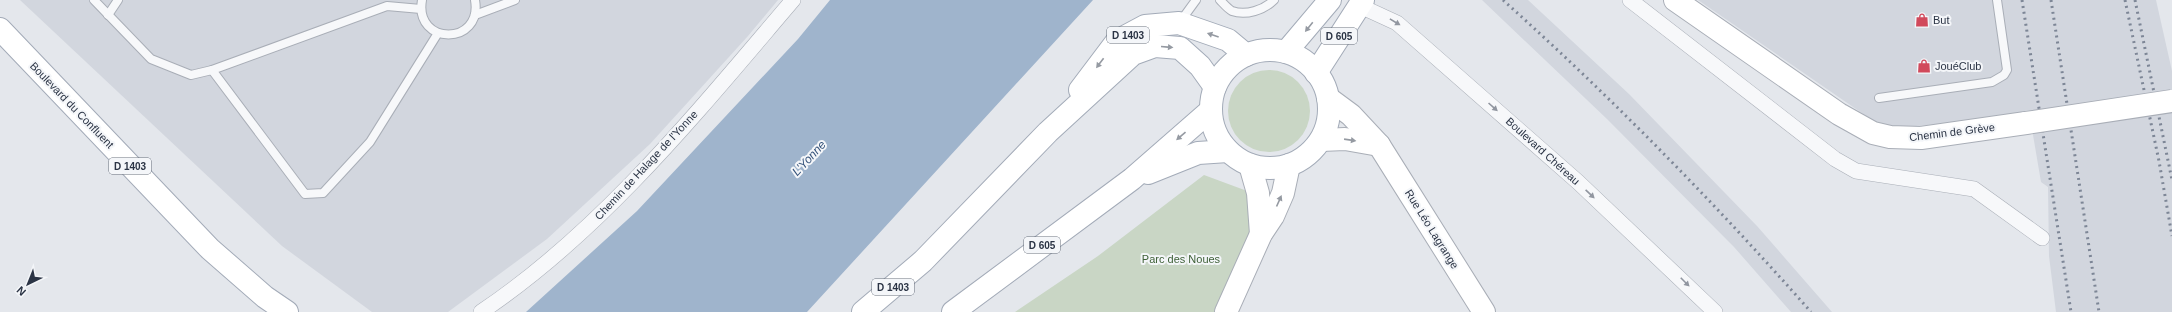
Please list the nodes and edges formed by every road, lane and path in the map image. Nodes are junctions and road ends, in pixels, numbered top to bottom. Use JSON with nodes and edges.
{"nodes":[{"id":1,"x":94,"y":0,"type":"edge"},
{"id":2,"x":118,"y":0,"type":"edge"},
{"id":3,"x":422,"y":0,"type":"edge"},
{"id":4,"x":475,"y":0,"type":"edge"},
{"id":5,"x":515,"y":0,"type":"edge"},
{"id":6,"x":793,"y":0,"type":"edge"},
{"id":7,"x":1196,"y":0,"type":"edge"},
{"id":8,"x":1220,"y":0,"type":"edge"},
{"id":9,"x":1274,"y":0,"type":"edge"},
{"id":10,"x":1330,"y":0,"type":"edge"},
{"id":11,"x":1630,"y":0,"type":"edge"},
{"id":12,"x":1675,"y":0,"type":"edge"},
{"id":13,"x":1997,"y":0,"type":"edge"},
{"id":14,"x":1362,"y":3,"type":"edge"},
{"id":15,"x":421,"y":9,"type":"junction"},
{"id":16,"x":108,"y":15,"type":"junction"},
{"id":17,"x":475,"y":15,"type":"junction"},
{"id":18,"x":1179,"y":23,"type":"junction"},
{"id":19,"x":0,"y":29,"type":"edge"},
{"id":20,"x":438,"y":33,"type":"junction"},
{"id":21,"x":1286,"y":52,"type":"junction"},
{"id":22,"x":1246,"y":55,"type":"junction"},
{"id":23,"x":212,"y":70,"type":"junction"},
{"id":24,"x":1316,"y":73,"type":"junction"},
{"id":25,"x":1215,"y":87,"type":"junction"},
{"id":26,"x":1328,"y":98,"type":"junction"},
{"id":27,"x":1879,"y":98,"type":"dead end"},
{"id":28,"x":2172,"y":101,"type":"edge"},
{"id":29,"x":1211,"y":110,"type":"junction"},
{"id":30,"x":1048,"y":132,"type":"junction"},
{"id":31,"x":1320,"y":140,"type":"junction"},
{"id":32,"x":1379,"y":145,"type":"junction"},
{"id":33,"x":1228,"y":151,"type":"junction"},
{"id":34,"x":1250,"y":165,"type":"junction"},
{"id":35,"x":1289,"y":165,"type":"junction"},
{"id":36,"x":1132,"y":179,"type":"junction"},
{"id":37,"x":1261,"y":234,"type":"junction"},
{"id":38,"x":2042,"y":238,"type":"dead end"},
{"id":39,"x":287,"y":312,"type":"edge"},
{"id":40,"x":482,"y":312,"type":"edge"},
{"id":41,"x":864,"y":312,"type":"edge"},
{"id":42,"x":953,"y":312,"type":"edge"},
{"id":43,"x":1226,"y":312,"type":"edge"},
{"id":44,"x":1484,"y":312,"type":"edge"},
{"id":45,"x":1715,"y":312,"type":"edge"}],
"edges":[{"from":1,"to":16,"type":"lane"},
{"from":2,"to":16,"type":"lane"},
{"from":3,"to":15,"type":"lane"},
{"from":4,"to":17,"type":"lane"},
{"from":5,"to":17,"type":"lane"},
{"from":6,"to":40,"type":"street","name":"Chemin de Halage de l'Yonne"},
{"from":7,"to":18,"type":"lane"},
{"from":8,"to":9,"type":"lane"},
{"from":10,"to":21,"type":"main road","number":"D 605","one_way":true},
{"from":11,"to":38,"type":"street"},
{"from":12,"to":28,"type":"main road","name":"Chemin de Grève","bridge":true},
{"from":13,"to":27,"type":"lane"},
{"from":14,"to":24,"type":"main road","number":"D 605"},
{"from":14,"to":45,"type":"street","name":"Boulevard Chéreau","one_way":true},
{"from":15,"to":20,"type":"lane"},
{"from":15,"to":23,"type":"lane"},
{"from":16,"to":23,"type":"lane"},
{"from":17,"to":20,"type":"lane"},
{"from":22,"to":18,"type":"main road","number":"D 1403","one_way":true},
{"from":18,"to":30,"type":"main road","number":"D 1403","one_way":true},
{"from":19,"to":39,"type":"main road","name":"Boulevard du Confluent","number":"D 1403"},
{"from":20,"to":23,"type":"lane"},
{"from":21,"to":22,"type":"main road"},
{"from":21,"to":24,"type":"main road"},
{"from":22,"to":25,"type":"main road"},
{"from":24,"to":26,"type":"main road"},
{"from":25,"to":29,"type":"main road"},
{"from":30,"to":25,"type":"main road","number":"D 1403","one_way":true},
{"from":26,"to":31,"type":"main road"},
{"from":26,"to":32,"type":"main road","name":"Rue Léo Lagrange"},
{"from":29,"to":33,"type":"main road"},
{"from":29,"to":36,"type":"main road","number":"D 605","one_way":true},
{"from":30,"to":41,"type":"main road","number":"D 1403"},
{"from":31,"to":32,"type":"main road","one_way":true},
{"from":31,"to":35,"type":"main road"},
{"from":32,"to":44,"type":"main road","name":"Rue Léo Lagrange"},
{"from":33,"to":34,"type":"main road"},
{"from":33,"to":36,"type":"main road","number":"D 605"},
{"from":34,"to":35,"type":"main road"},
{"from":34,"to":37,"type":"main road"},
{"from":37,"to":35,"type":"main road","one_way":true},
{"from":36,"to":42,"type":"main road","number":"D 605"},
{"from":37,"to":43,"type":"main road"}]}
